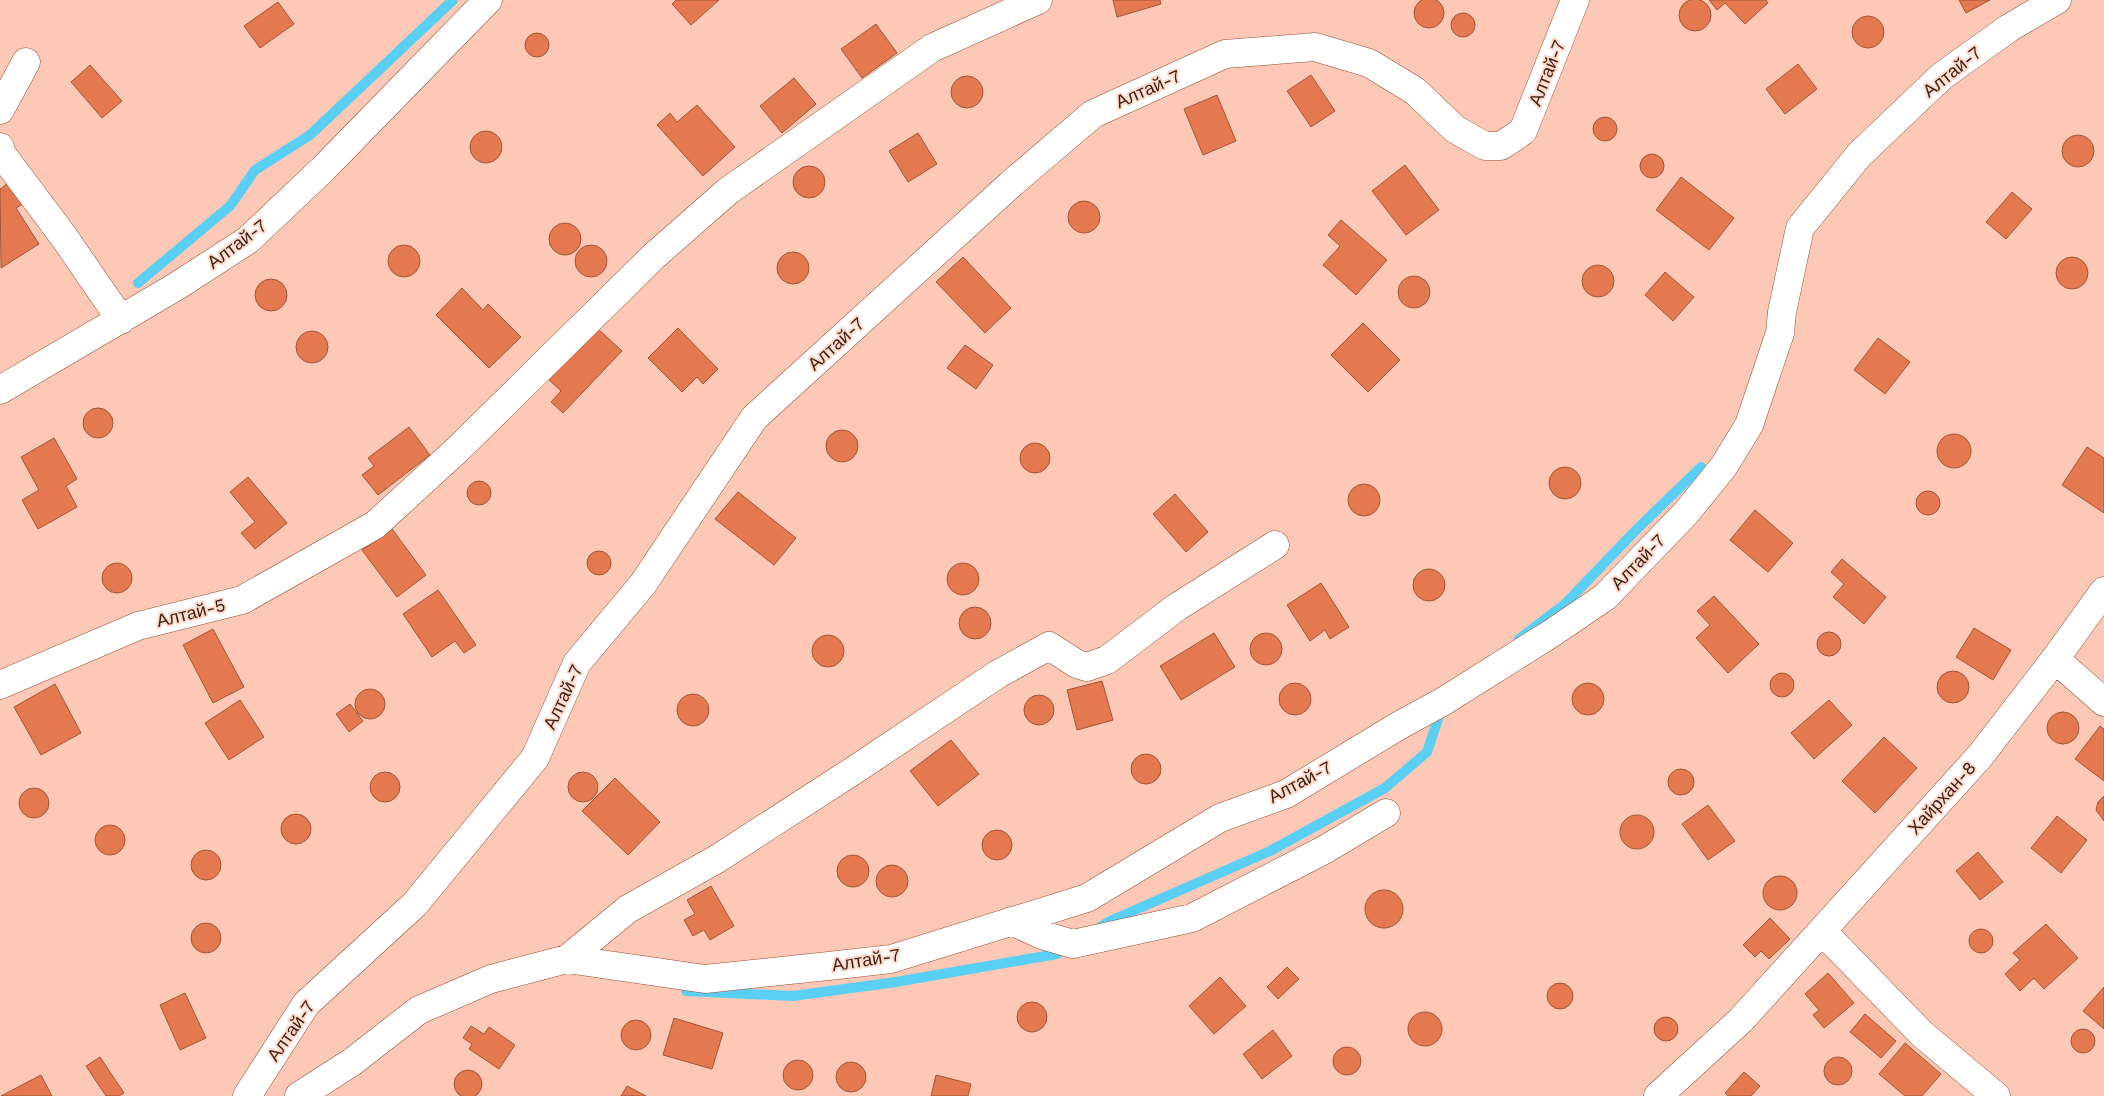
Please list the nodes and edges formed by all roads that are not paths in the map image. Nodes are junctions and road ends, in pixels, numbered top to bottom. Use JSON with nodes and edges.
{"nodes":[{"id":1,"x":488,"y":0,"type":"edge"},
{"id":2,"x":1038,"y":0,"type":"edge"},
{"id":3,"x":1575,"y":0,"type":"edge"},
{"id":4,"x":2057,"y":0,"type":"edge"},
{"id":5,"x":26,"y":62,"type":"dead end"},
{"id":6,"x":0,"y":110,"type":"edge"},
{"id":7,"x":0,"y":147,"type":"edge"},
{"id":8,"x":121,"y":320,"type":"junction"},
{"id":9,"x":0,"y":390,"type":"edge"},
{"id":10,"x":1275,"y":545,"type":"dead end"},
{"id":11,"x":2104,"y":591,"type":"edge"},
{"id":12,"x":2055,"y":659,"type":"junction"},
{"id":13,"x":0,"y":684,"type":"edge"},
{"id":14,"x":2104,"y":702,"type":"edge"},
{"id":15,"x":1386,"y":813,"type":"dead end"},
{"id":16,"x":1011,"y":921,"type":"junction"},
{"id":17,"x":1822,"y":931,"type":"junction"},
{"id":18,"x":567,"y":959,"type":"junction"},
{"id":19,"x":247,"y":1096,"type":"edge"},
{"id":20,"x":299,"y":1096,"type":"edge"},
{"id":21,"x":1658,"y":1096,"type":"edge"},
{"id":22,"x":1996,"y":1096,"type":"edge"}],
"edges":[{"from":1,"to":8,"type":"street","name":"Алтай-7"},
{"from":2,"to":13,"type":"street","name":"Алтай-5"},
{"from":3,"to":19,"type":"street","name":"Алтай-7"},
{"from":4,"to":16,"type":"street","name":"Алтай-7"},
{"from":5,"to":6,"type":"street"},
{"from":7,"to":8,"type":"street"},
{"from":8,"to":9,"type":"street"},
{"from":10,"to":18,"type":"street","name":"Алтай-7"},
{"from":11,"to":12,"type":"street","name":"Хайрхан-8"},
{"from":12,"to":14,"type":"street"},
{"from":12,"to":17,"type":"street","name":"Хайрхан-8"},
{"from":15,"to":16,"type":"street"},
{"from":16,"to":18,"type":"street","name":"Алтай-7"},
{"from":17,"to":21,"type":"street","name":"Хайрхан-8"},
{"from":17,"to":22,"type":"street"},
{"from":18,"to":20,"type":"street","name":"Алтай-7"}]}
